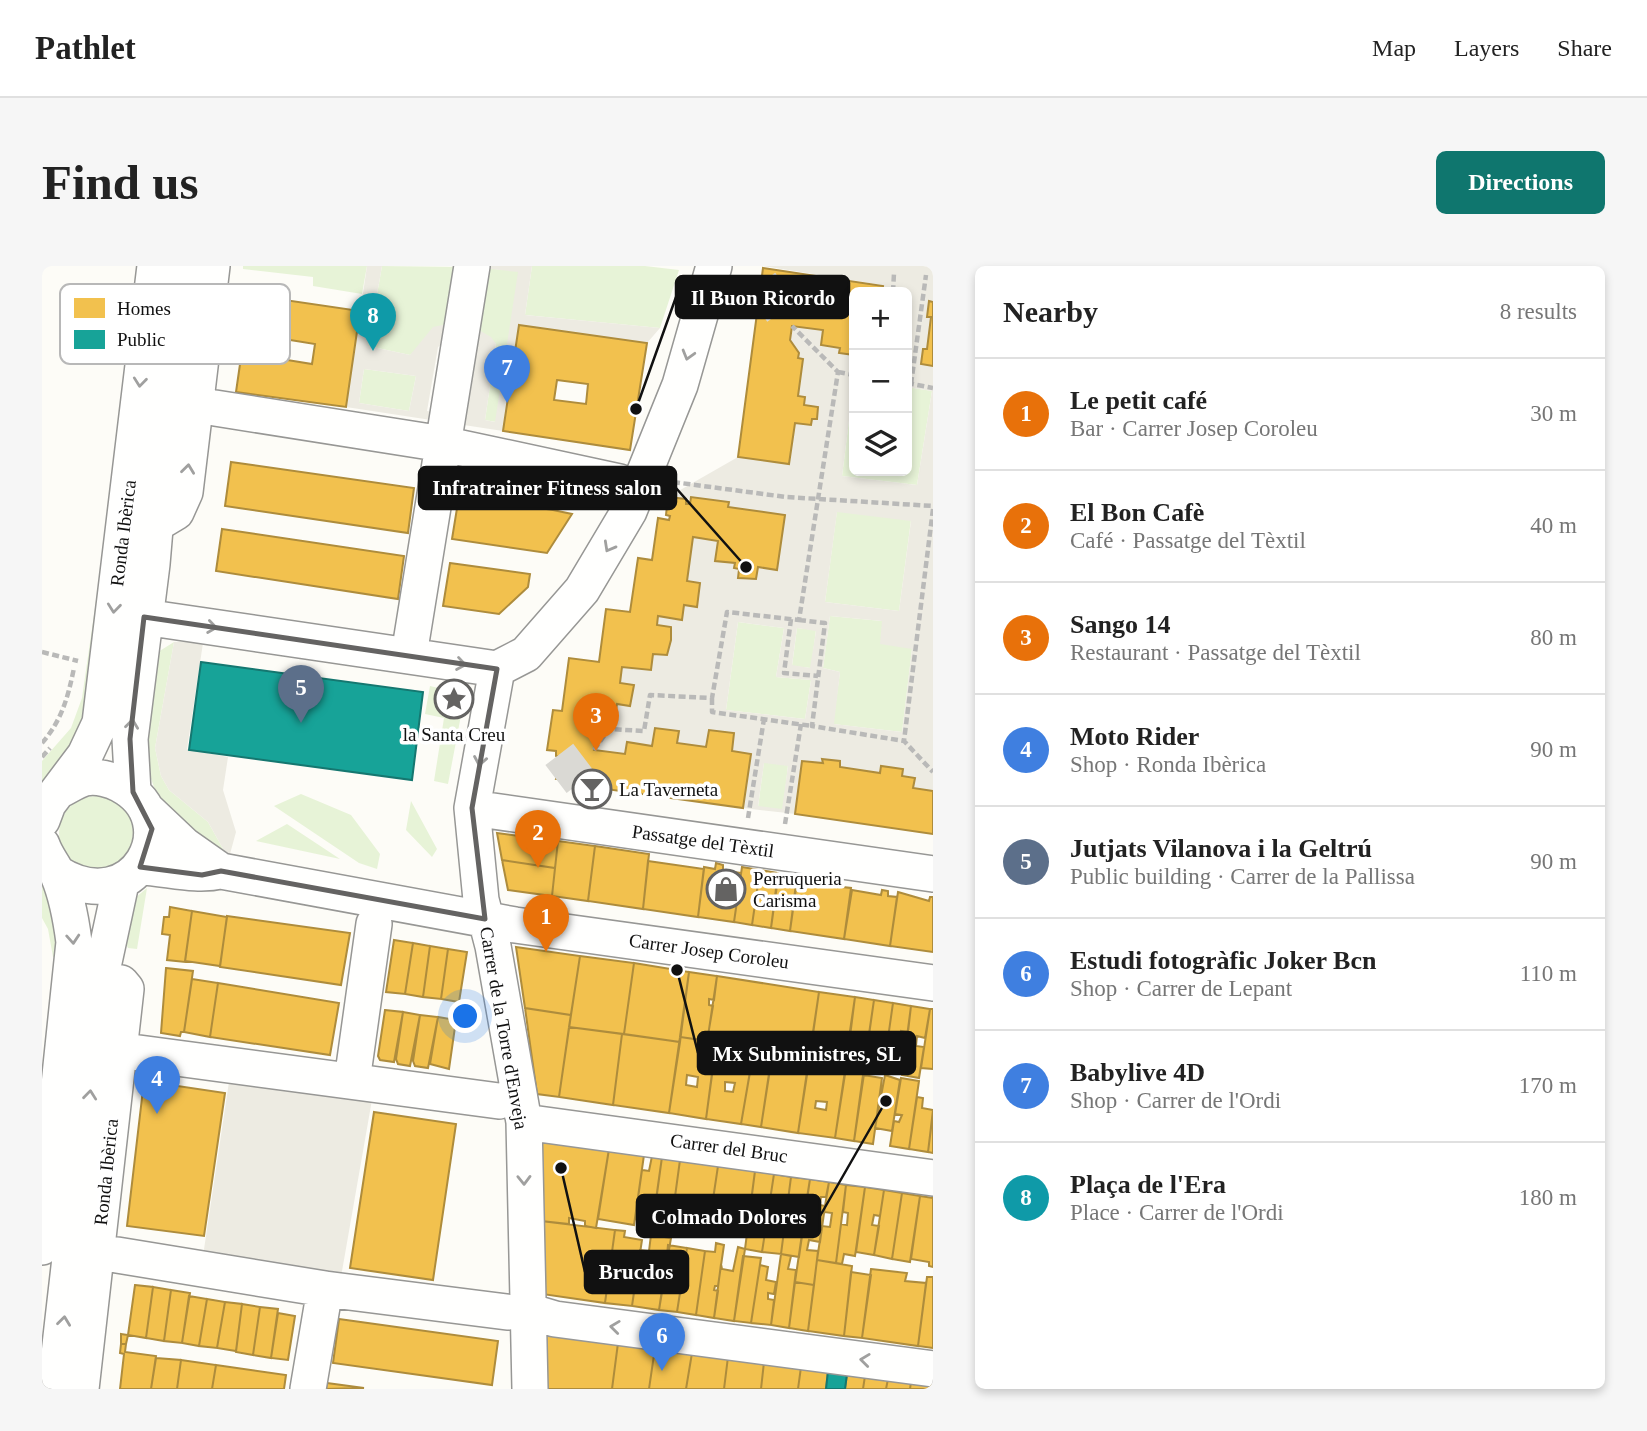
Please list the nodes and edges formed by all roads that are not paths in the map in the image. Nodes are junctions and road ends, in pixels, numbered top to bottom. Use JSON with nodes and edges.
{"nodes":[{"id":1,"x":155,"y":266,"type":"edge"},
{"id":2,"x":187,"y":266,"type":"edge"},
{"id":3,"x":212,"y":266,"type":"edge"},
{"id":4,"x":472,"y":266,"type":"edge"},
{"id":5,"x":714,"y":266,"type":"edge"},
{"id":6,"x":153,"y":284,"type":"edge"},
{"id":7,"x":185,"y":284,"type":"edge"},
{"id":8,"x":210,"y":284,"type":"edge"},
{"id":9,"x":143,"y":364,"type":"edge"},
{"id":10,"x":174,"y":364,"type":"edge"},
{"id":11,"x":201,"y":364,"type":"edge"},
{"id":12,"x":215,"y":408,"type":"dead end"},
{"id":13,"x":443,"y":443,"type":"junction"},
{"id":14,"x":620,"y":482,"type":"dead end"},
{"id":15,"x":156,"y":524,"type":"junction"},
{"id":16,"x":144,"y":617,"type":"junction"},
{"id":17,"x":408,"y":656,"type":"junction"},
{"id":18,"x":497,"y":669,"type":"junction"},
{"id":19,"x":61,"y":790,"type":"junction"},
{"id":20,"x":140,"y":801,"type":"junction"},
{"id":21,"x":472,"y":808,"type":"junction"},
{"id":22,"x":42,"y":820,"type":"edge"},
{"id":23,"x":50,"y":859,"type":"edge"},
{"id":24,"x":221,"y":871,"type":"junction"},
{"id":25,"x":933,"y":874,"type":"edge"},
{"id":26,"x":130,"y":875,"type":"junction"},
{"id":27,"x":485,"y":919,"type":"junction"},
{"id":28,"x":374,"y":924,"type":"dead end"},
{"id":29,"x":104,"y":962,"type":"junction"},
{"id":30,"x":933,"y":983,"type":"edge"},
{"id":31,"x":139,"y":1053,"type":"dead end"},
{"id":32,"x":352,"y":1081,"type":"junction"},
{"id":33,"x":511,"y":1112,"type":"junction"},
{"id":34,"x":933,"y":1178,"type":"edge"},
{"id":35,"x":42,"y":1247,"type":"edge"},
{"id":36,"x":117,"y":1255,"type":"dead end"},
{"id":37,"x":325,"y":1289,"type":"junction"},
{"id":38,"x":517,"y":1312,"type":"junction"},
{"id":39,"x":933,"y":1368,"type":"edge"},
{"id":40,"x":55,"y":1389,"type":"edge"},
{"id":41,"x":81,"y":1389,"type":"edge"},
{"id":42,"x":308,"y":1389,"type":"edge"},
{"id":43,"x":530,"y":1389,"type":"edge"}],
"edges":[{"from":1,"to":6,"type":"street","name":"Ronda Ibèrica","one_way":true},
{"from":2,"to":7,"type":"street","name":"Ronda Ibèrica"},
{"from":8,"to":3,"type":"street","name":"Ronda Ibèrica","one_way":true},
{"from":4,"to":13,"type":"street"},
{"from":5,"to":18,"type":"street","one_way":true},
{"from":9,"to":19,"type":"street","name":"Ronda Ibèrica","one_way":true},
{"from":10,"to":15,"type":"street","name":"Ronda Ibèrica"},
{"from":15,"to":11,"type":"street","name":"Ronda Ibèrica","one_way":true},
{"from":12,"to":13,"type":"street"},
{"from":13,"to":14,"type":"street"},
{"from":13,"to":17,"type":"street"},
{"from":15,"to":16,"type":"street","name":"Ronda Ibèrica"},
{"from":16,"to":17,"type":"street","one_way":true},
{"from":20,"to":16,"type":"street","name":"Ronda Ibèrica","one_way":true},
{"from":17,"to":18,"type":"street","one_way":true},
{"from":18,"to":21,"type":"street","name":"Carrer de la Torre d'Enveja","one_way":true},
{"from":19,"to":20,"type":"street"},
{"from":19,"to":22,"type":"street","name":"Ronda Ibèrica"},
{"from":20,"to":24,"type":"street"},
{"from":20,"to":26,"type":"street","name":"Ronda Ibèrica"},
{"from":21,"to":25,"type":"street","name":"Passatge del Tèxtil"},
{"from":21,"to":27,"type":"street","name":"Carrer de la Torre d'Enveja"},
{"from":23,"to":26,"type":"street"},
{"from":23,"to":35,"type":"street","one_way":true},
{"from":24,"to":26,"type":"street"},
{"from":24,"to":27,"type":"street","name":"Carrer Josep Coroleu"},
{"from":26,"to":29,"type":"street","name":"Ronda Ibèrica"},
{"from":27,"to":30,"type":"street","name":"Carrer Josep Coroleu"},
{"from":27,"to":33,"type":"street","name":"Carrer de la Torre d'Enveja"},
{"from":28,"to":32,"type":"street"},
{"from":40,"to":29,"type":"street","name":"Ronda Ibèrica","one_way":true},
{"from":29,"to":41,"type":"street","name":"Ronda Ibèrica"},
{"from":31,"to":32,"type":"street","name":"Carrer del Bruc"},
{"from":32,"to":33,"type":"street","name":"Carrer del Bruc"},
{"from":33,"to":34,"type":"street","name":"Carrer del Bruc"},
{"from":33,"to":38,"type":"street","name":"Carrer de la Torre d'Enveja","one_way":true},
{"from":36,"to":37,"type":"street"},
{"from":37,"to":38,"type":"street"},
{"from":37,"to":42,"type":"street"},
{"from":39,"to":38,"type":"street","one_way":true},
{"from":38,"to":43,"type":"street","name":"Carrer de la Torre d'Enveja"}]}
